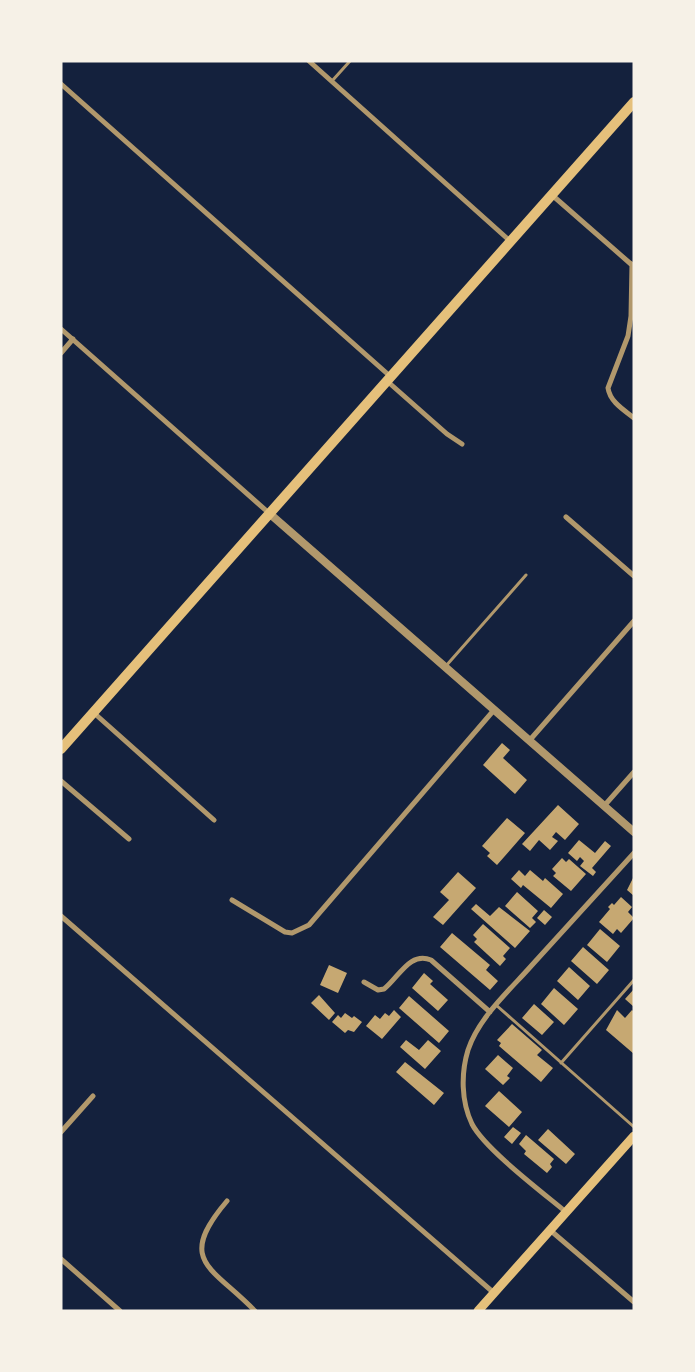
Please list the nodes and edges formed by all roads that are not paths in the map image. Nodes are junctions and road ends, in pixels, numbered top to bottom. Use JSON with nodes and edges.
{"nodes":[{"id":1,"x":309,"y":61,"type":"edge"},
{"id":2,"x":350,"y":61,"type":"edge"},
{"id":3,"x":332,"y":81,"type":"junction"},
{"id":4,"x":61,"y":84,"type":"edge"},
{"id":5,"x":634,"y":102,"type":"edge"},
{"id":6,"x":552,"y":195,"type":"junction"},
{"id":7,"x":510,"y":241,"type":"junction"},
{"id":8,"x":633,"y":265,"type":"edge"},
{"id":9,"x":61,"y":329,"type":"edge"},
{"id":10,"x":73,"y":340,"type":"junction"},
{"id":11,"x":61,"y":353,"type":"edge"},
{"id":12,"x":389,"y":379,"type":"junction"},
{"id":13,"x":634,"y":418,"type":"edge"},
{"id":14,"x":462,"y":444,"type":"dead end"},
{"id":15,"x":270,"y":514,"type":"junction"},
{"id":16,"x":566,"y":516,"type":"dead end"},
{"id":17,"x":526,"y":575,"type":"dead end"},
{"id":18,"x":634,"y":576,"type":"edge"},
{"id":19,"x":634,"y":621,"type":"edge"},
{"id":20,"x":445,"y":667,"type":"junction"},
{"id":21,"x":494,"y":710,"type":"junction"},
{"id":22,"x":93,"y":712,"type":"junction"},
{"id":23,"x":529,"y":741,"type":"junction"},
{"id":24,"x":61,"y":749,"type":"edge"},
{"id":25,"x":634,"y":772,"type":"edge"},
{"id":26,"x":61,"y":781,"type":"edge"},
{"id":27,"x":604,"y":806,"type":"junction"},
{"id":28,"x":214,"y":820,"type":"dead end"},
{"id":29,"x":634,"y":832,"type":"edge"},
{"id":30,"x":129,"y":839,"type":"dead end"},
{"id":31,"x":634,"y":852,"type":"edge"},
{"id":32,"x":232,"y":900,"type":"dead end"},
{"id":33,"x":61,"y":916,"type":"edge"},
{"id":34,"x":634,"y":980,"type":"edge"},
{"id":35,"x":364,"y":982,"type":"dead end"},
{"id":36,"x":496,"y":1005,"type":"junction"},
{"id":37,"x":490,"y":1012,"type":"junction"},
{"id":38,"x":561,"y":1063,"type":"junction"},
{"id":39,"x":93,"y":1096,"type":"dead end"},
{"id":40,"x":634,"y":1127,"type":"edge"},
{"id":41,"x":61,"y":1132,"type":"edge"},
{"id":42,"x":634,"y":1136,"type":"edge"},
{"id":43,"x":227,"y":1201,"type":"dead end"},
{"id":44,"x":566,"y":1212,"type":"junction"},
{"id":45,"x":550,"y":1230,"type":"junction"},
{"id":46,"x":61,"y":1259,"type":"edge"},
{"id":47,"x":494,"y":1293,"type":"junction"},
{"id":48,"x":634,"y":1302,"type":"edge"},
{"id":49,"x":120,"y":1311,"type":"edge"},
{"id":50,"x":255,"y":1311,"type":"edge"},
{"id":51,"x":478,"y":1311,"type":"edge"}],
"edges":[{"from":1,"to":3,"type":"street"},
{"from":2,"to":3,"type":"lane"},
{"from":3,"to":7,"type":"street"},
{"from":4,"to":12,"type":"street"},
{"from":5,"to":6,"type":"main road"},
{"from":6,"to":7,"type":"main road"},
{"from":6,"to":8,"type":"street"},
{"from":7,"to":12,"type":"main road"},
{"from":8,"to":13,"type":"street"},
{"from":9,"to":10,"type":"street"},
{"from":10,"to":11,"type":"street"},
{"from":10,"to":15,"type":"street"},
{"from":12,"to":14,"type":"street"},
{"from":12,"to":15,"type":"main road"},
{"from":15,"to":20,"type":"street"},
{"from":15,"to":22,"type":"main road"},
{"from":16,"to":18,"type":"street"},
{"from":17,"to":20,"type":"lane"},
{"from":19,"to":23,"type":"street"},
{"from":20,"to":21,"type":"street"},
{"from":21,"to":23,"type":"street"},
{"from":21,"to":32,"type":"street"},
{"from":22,"to":24,"type":"main road"},
{"from":22,"to":28,"type":"street"},
{"from":23,"to":27,"type":"street"},
{"from":25,"to":27,"type":"street"},
{"from":26,"to":30,"type":"street"},
{"from":27,"to":29,"type":"street"},
{"from":31,"to":36,"type":"street"},
{"from":33,"to":47,"type":"street"},
{"from":34,"to":38,"type":"lane"},
{"from":35,"to":37,"type":"street"},
{"from":36,"to":37,"type":"street"},
{"from":36,"to":38,"type":"lane"},
{"from":37,"to":44,"type":"street"},
{"from":38,"to":40,"type":"lane"},
{"from":39,"to":41,"type":"street"},
{"from":42,"to":44,"type":"main road"},
{"from":43,"to":50,"type":"street"},
{"from":44,"to":45,"type":"main road"},
{"from":45,"to":47,"type":"main road"},
{"from":45,"to":48,"type":"street"},
{"from":46,"to":49,"type":"street"},
{"from":47,"to":51,"type":"main road"}]}
